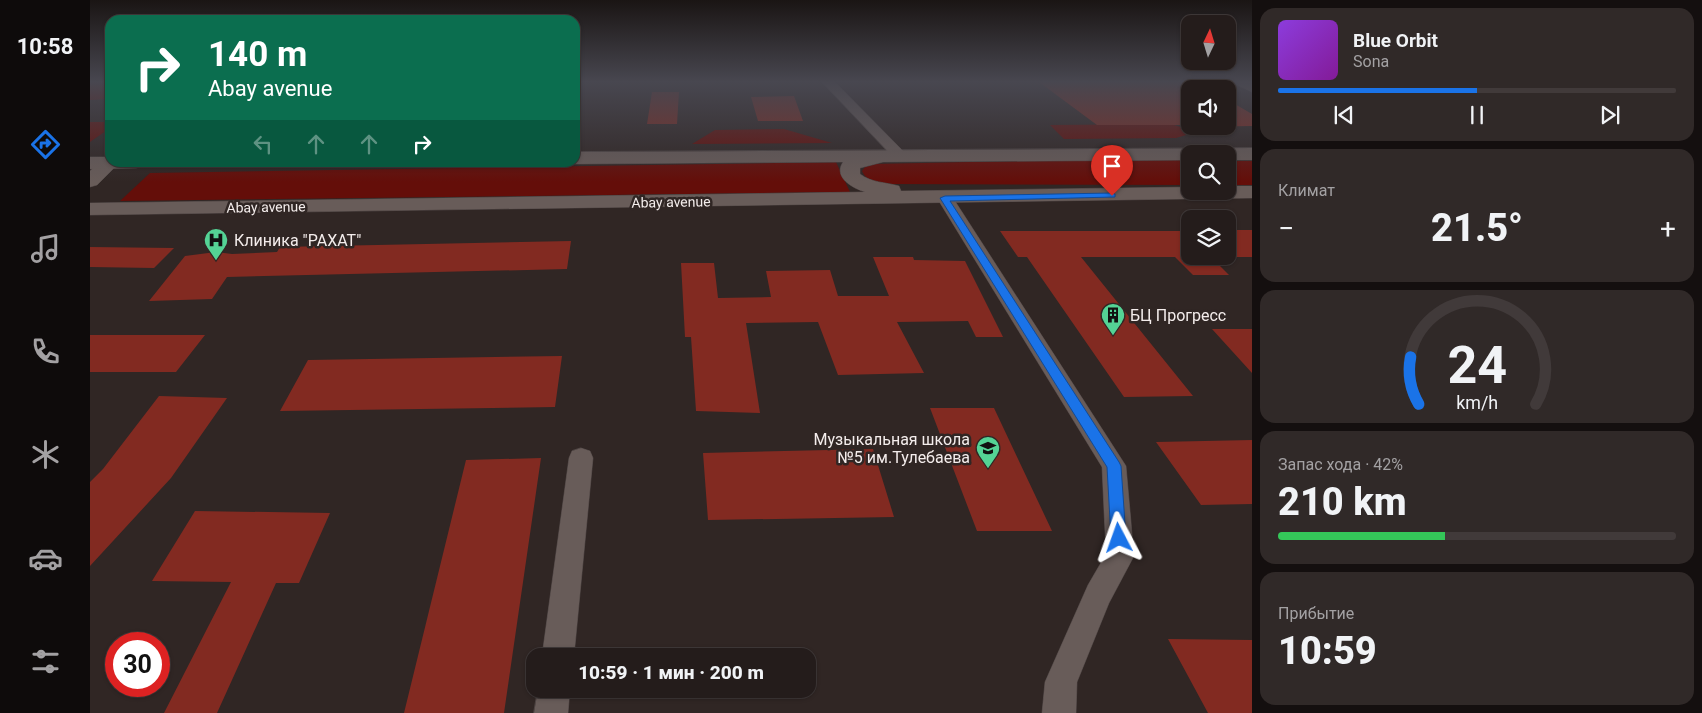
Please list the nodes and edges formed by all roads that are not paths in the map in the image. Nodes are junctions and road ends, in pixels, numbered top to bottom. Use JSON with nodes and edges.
{"nodes":[{"id":1,"x":860,"y":115,"type":"edge"},
{"id":2,"x":1252,"y":148,"type":"edge"},
{"id":3,"x":1236,"y":151,"type":"edge"},
{"id":4,"x":1181,"y":153,"type":"edge"},
{"id":5,"x":1236,"y":153,"type":"edge"},
{"id":6,"x":1252,"y":154,"type":"edge"},
{"id":7,"x":900,"y":156,"type":"junction"},
{"id":8,"x":580,"y":158,"type":"edge"},
{"id":9,"x":90,"y":163,"type":"edge"},
{"id":10,"x":105,"y":163,"type":"edge"},
{"id":11,"x":106,"y":167,"type":"edge"},
{"id":12,"x":90,"y":181,"type":"edge"},
{"id":13,"x":1252,"y":192,"type":"edge"},
{"id":14,"x":1079,"y":196,"type":"junction"},
{"id":15,"x":945,"y":198,"type":"junction"},
{"id":16,"x":90,"y":210,"type":"edge"},
{"id":17,"x":581,"y":458,"type":"dead end"},
{"id":18,"x":559,"y":648,"type":"edge"},
{"id":19,"x":553,"y":698,"type":"edge"},
{"id":20,"x":551,"y":713,"type":"edge"},
{"id":21,"x":1059,"y":713,"type":"edge"}],
"edges":[{"from":1,"to":7,"type":"street"},
{"from":2,"to":3,"type":"main road"},
{"from":4,"to":7,"type":"main road"},
{"from":5,"to":6,"type":"main road"},
{"from":7,"to":8,"type":"main road"},
{"from":7,"to":14,"type":"main road"},
{"from":9,"to":10,"type":"main road"},
{"from":11,"to":12,"type":"main road"},
{"from":13,"to":14,"type":"main road","name":"Abay avenue"},
{"from":14,"to":15,"type":"main road","name":"Abay avenue"},
{"from":15,"to":16,"type":"main road","name":"Abay avenue"},
{"from":15,"to":21,"type":"street"},
{"from":17,"to":18,"type":"street"},
{"from":19,"to":20,"type":"street"}]}
